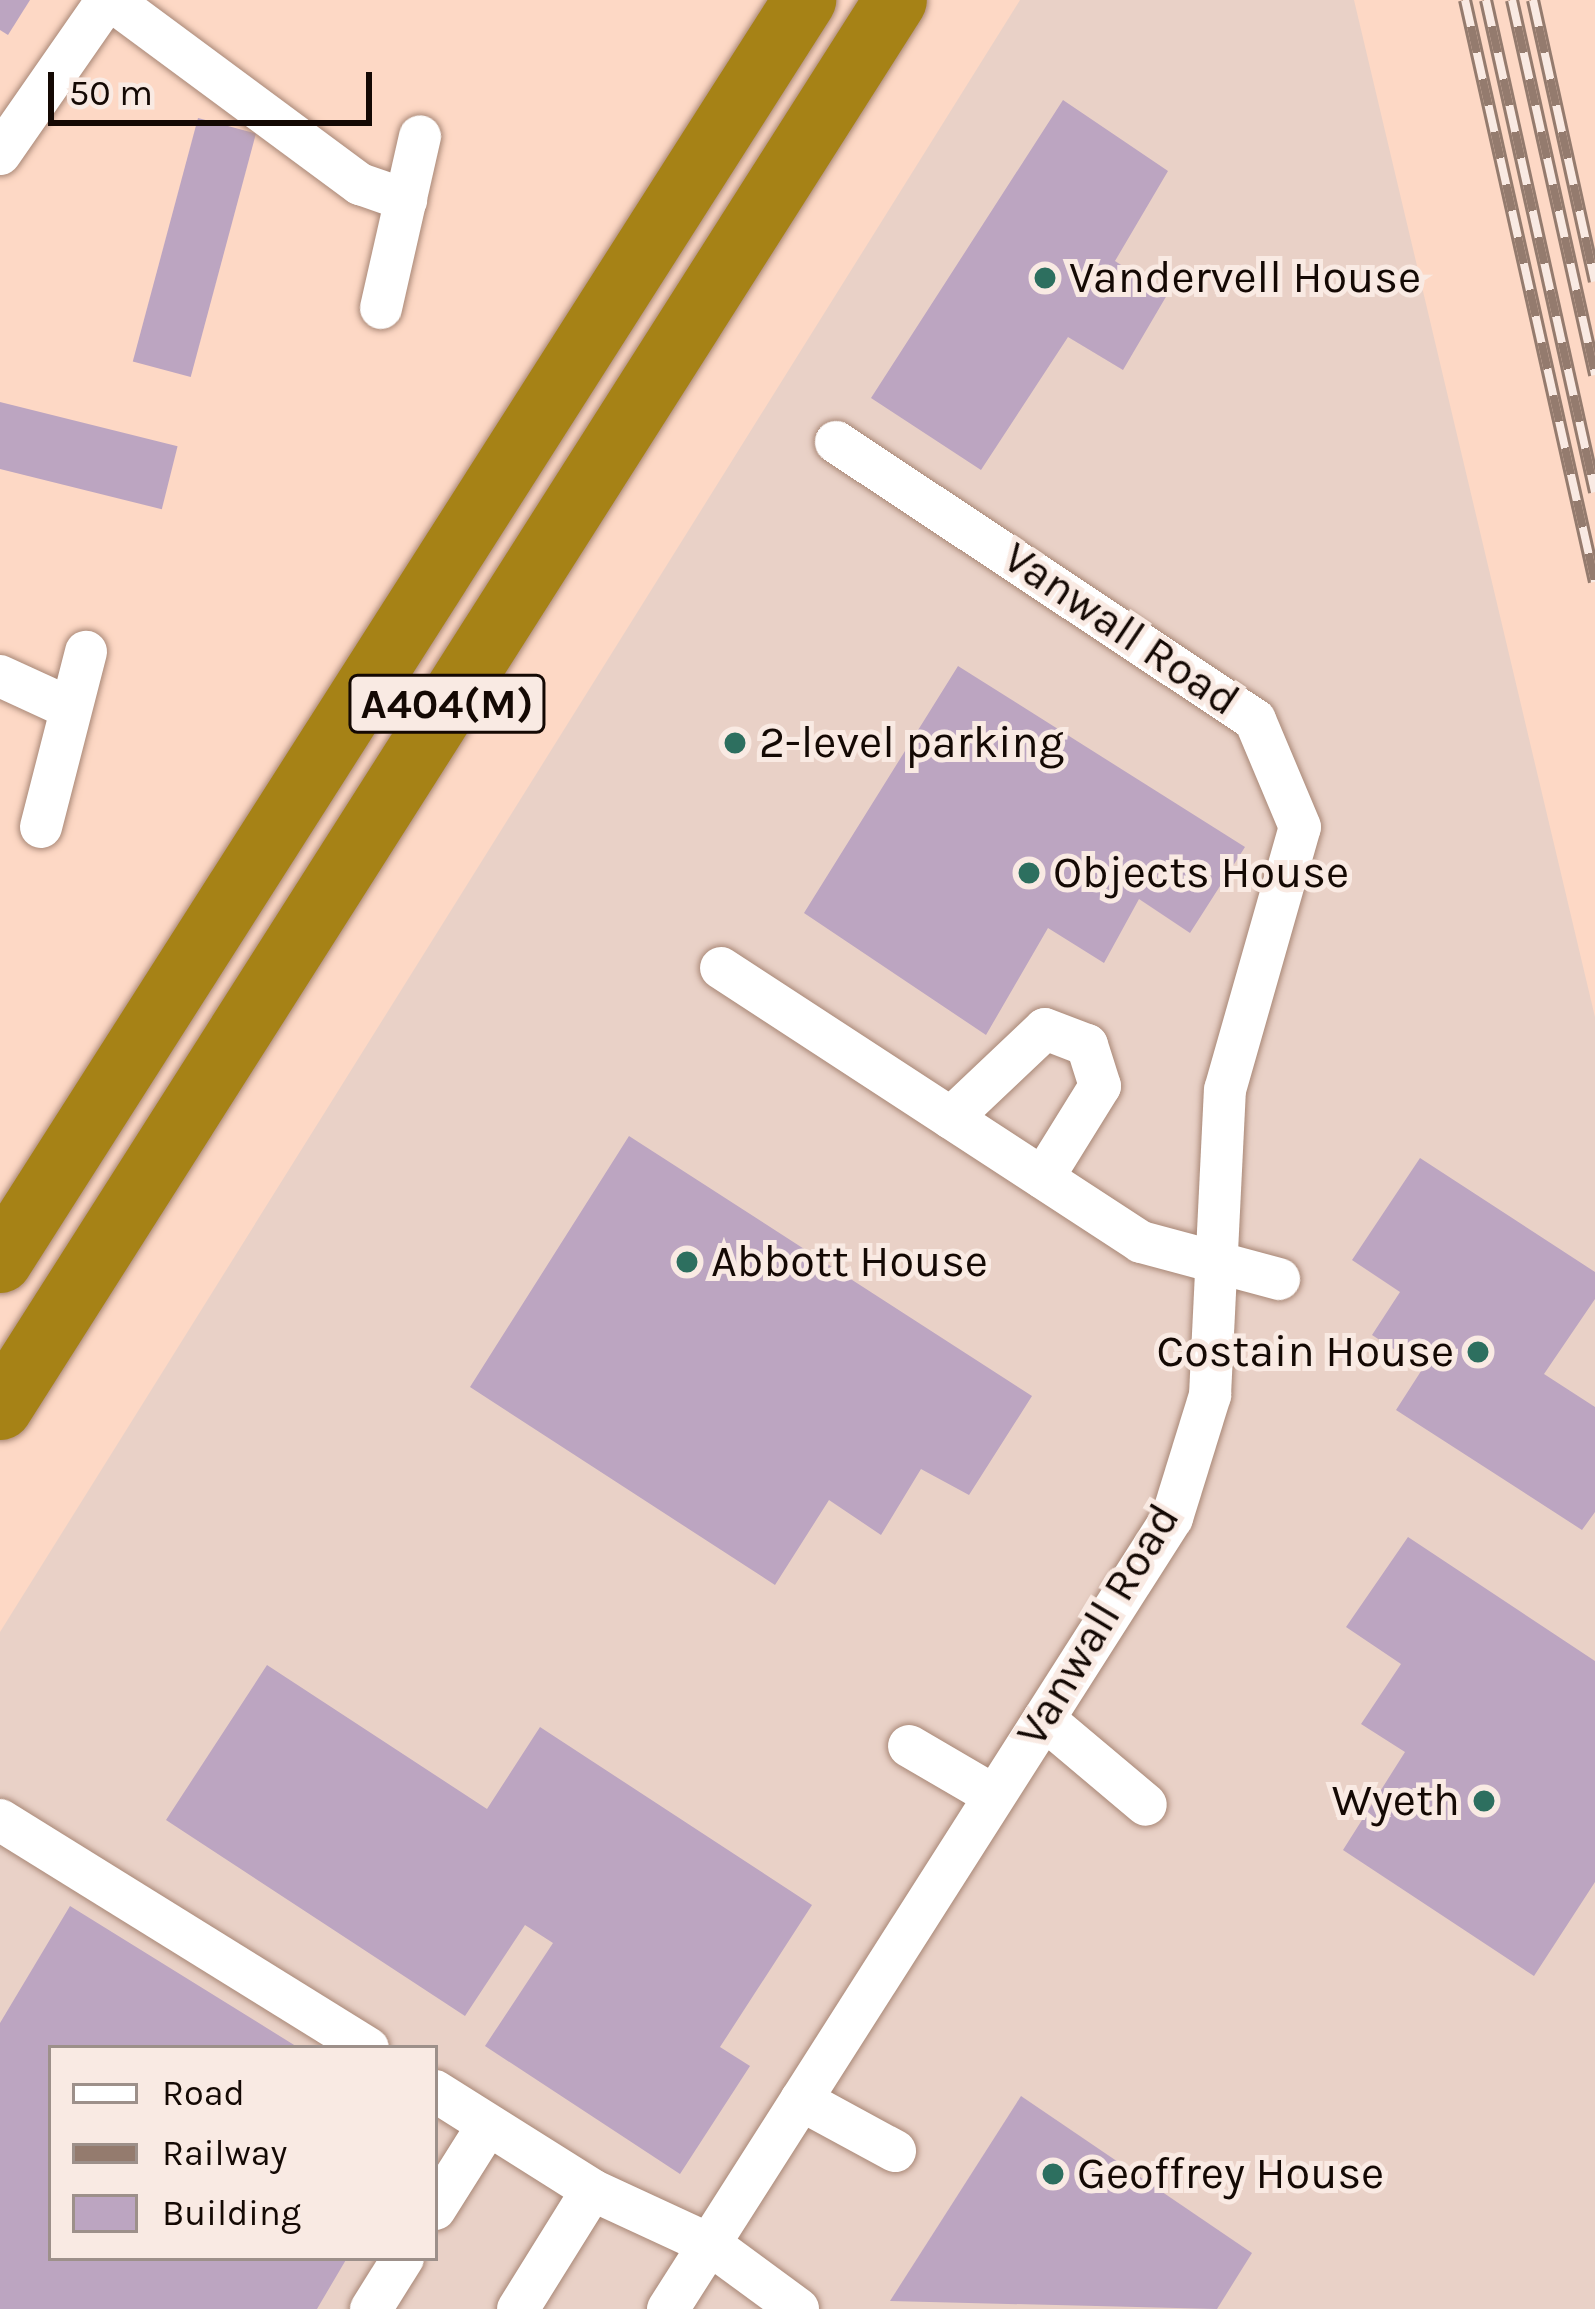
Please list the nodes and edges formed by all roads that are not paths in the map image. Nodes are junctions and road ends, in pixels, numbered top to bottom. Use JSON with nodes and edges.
{"nodes":[{"id":1,"x":109,"y":0,"type":"edge"},
{"id":2,"x":804,"y":0,"type":"edge"},
{"id":3,"x":895,"y":0,"type":"edge"},
{"id":4,"x":420,"y":136,"type":"dead end"},
{"id":5,"x":0,"y":154,"type":"edge"},
{"id":6,"x":406,"y":200,"type":"junction"},
{"id":7,"x":381,"y":308,"type":"dead end"},
{"id":8,"x":836,"y":442,"type":"dead end"},
{"id":9,"x":86,"y":652,"type":"dead end"},
{"id":10,"x":0,"y":676,"type":"edge"},
{"id":11,"x":70,"y":708,"type":"junction"},
{"id":12,"x":41,"y":827,"type":"dead end"},
{"id":13,"x":721,"y":968,"type":"dead end"},
{"id":14,"x":951,"y":1118,"type":"junction"},
{"id":15,"x":1043,"y":1178,"type":"junction"},
{"id":16,"x":0,"y":1262,"type":"edge"},
{"id":17,"x":1210,"y":1265,"type":"junction"},
{"id":18,"x":1279,"y":1279,"type":"dead end"},
{"id":19,"x":0,"y":1408,"type":"edge"},
{"id":20,"x":1044,"y":1719,"type":"junction"},
{"id":21,"x":910,"y":1746,"type":"dead end"},
{"id":22,"x":993,"y":1795,"type":"junction"},
{"id":23,"x":1146,"y":1805,"type":"dead end"},
{"id":24,"x":0,"y":1820,"type":"edge"},
{"id":25,"x":363,"y":2045,"type":"edge"},
{"id":26,"x":438,"y":2093,"type":"edge"},
{"id":27,"x":801,"y":2100,"type":"junction"},
{"id":28,"x":488,"y":2125,"type":"junction"},
{"id":29,"x":895,"y":2151,"type":"dead end"},
{"id":30,"x":592,"y":2190,"type":"junction"},
{"id":31,"x":438,"y":2204,"type":"edge"},
{"id":32,"x":711,"y":2245,"type":"junction"},
{"id":33,"x":402,"y":2261,"type":"edge"},
{"id":34,"x":371,"y":2309,"type":"edge"},
{"id":35,"x":518,"y":2309,"type":"edge"},
{"id":36,"x":668,"y":2309,"type":"edge"},
{"id":37,"x":798,"y":2309,"type":"edge"}],
"edges":[{"from":1,"to":5,"type":"street"},
{"from":1,"to":6,"type":"street"},
{"from":2,"to":16,"type":"highway","number":"A404(M)"},
{"from":3,"to":19,"type":"highway","number":"A404(M)"},
{"from":4,"to":6,"type":"street"},
{"from":6,"to":7,"type":"street"},
{"from":8,"to":17,"type":"street","name":"Vanwall Road"},
{"from":9,"to":11,"type":"street"},
{"from":10,"to":11,"type":"street"},
{"from":11,"to":12,"type":"street"},
{"from":13,"to":14,"type":"street"},
{"from":14,"to":15,"type":"street"},
{"from":14,"to":15,"type":"street"},
{"from":15,"to":17,"type":"street"},
{"from":17,"to":18,"type":"street"},
{"from":17,"to":20,"type":"street","name":"Vanwall Road"},
{"from":20,"to":22,"type":"street","name":"Vanwall Road"},
{"from":20,"to":23,"type":"street"},
{"from":21,"to":22,"type":"street"},
{"from":22,"to":27,"type":"street","name":"Vanwall Road"},
{"from":24,"to":25,"type":"street"},
{"from":26,"to":28,"type":"street"},
{"from":27,"to":29,"type":"street"},
{"from":27,"to":32,"type":"street","name":"Vanwall Road"},
{"from":28,"to":30,"type":"street"},
{"from":28,"to":31,"type":"street"},
{"from":30,"to":32,"type":"street"},
{"from":30,"to":35,"type":"street"},
{"from":32,"to":36,"type":"street","name":"Vanwall Road"},
{"from":32,"to":37,"type":"street"},
{"from":33,"to":34,"type":"street"}]}
